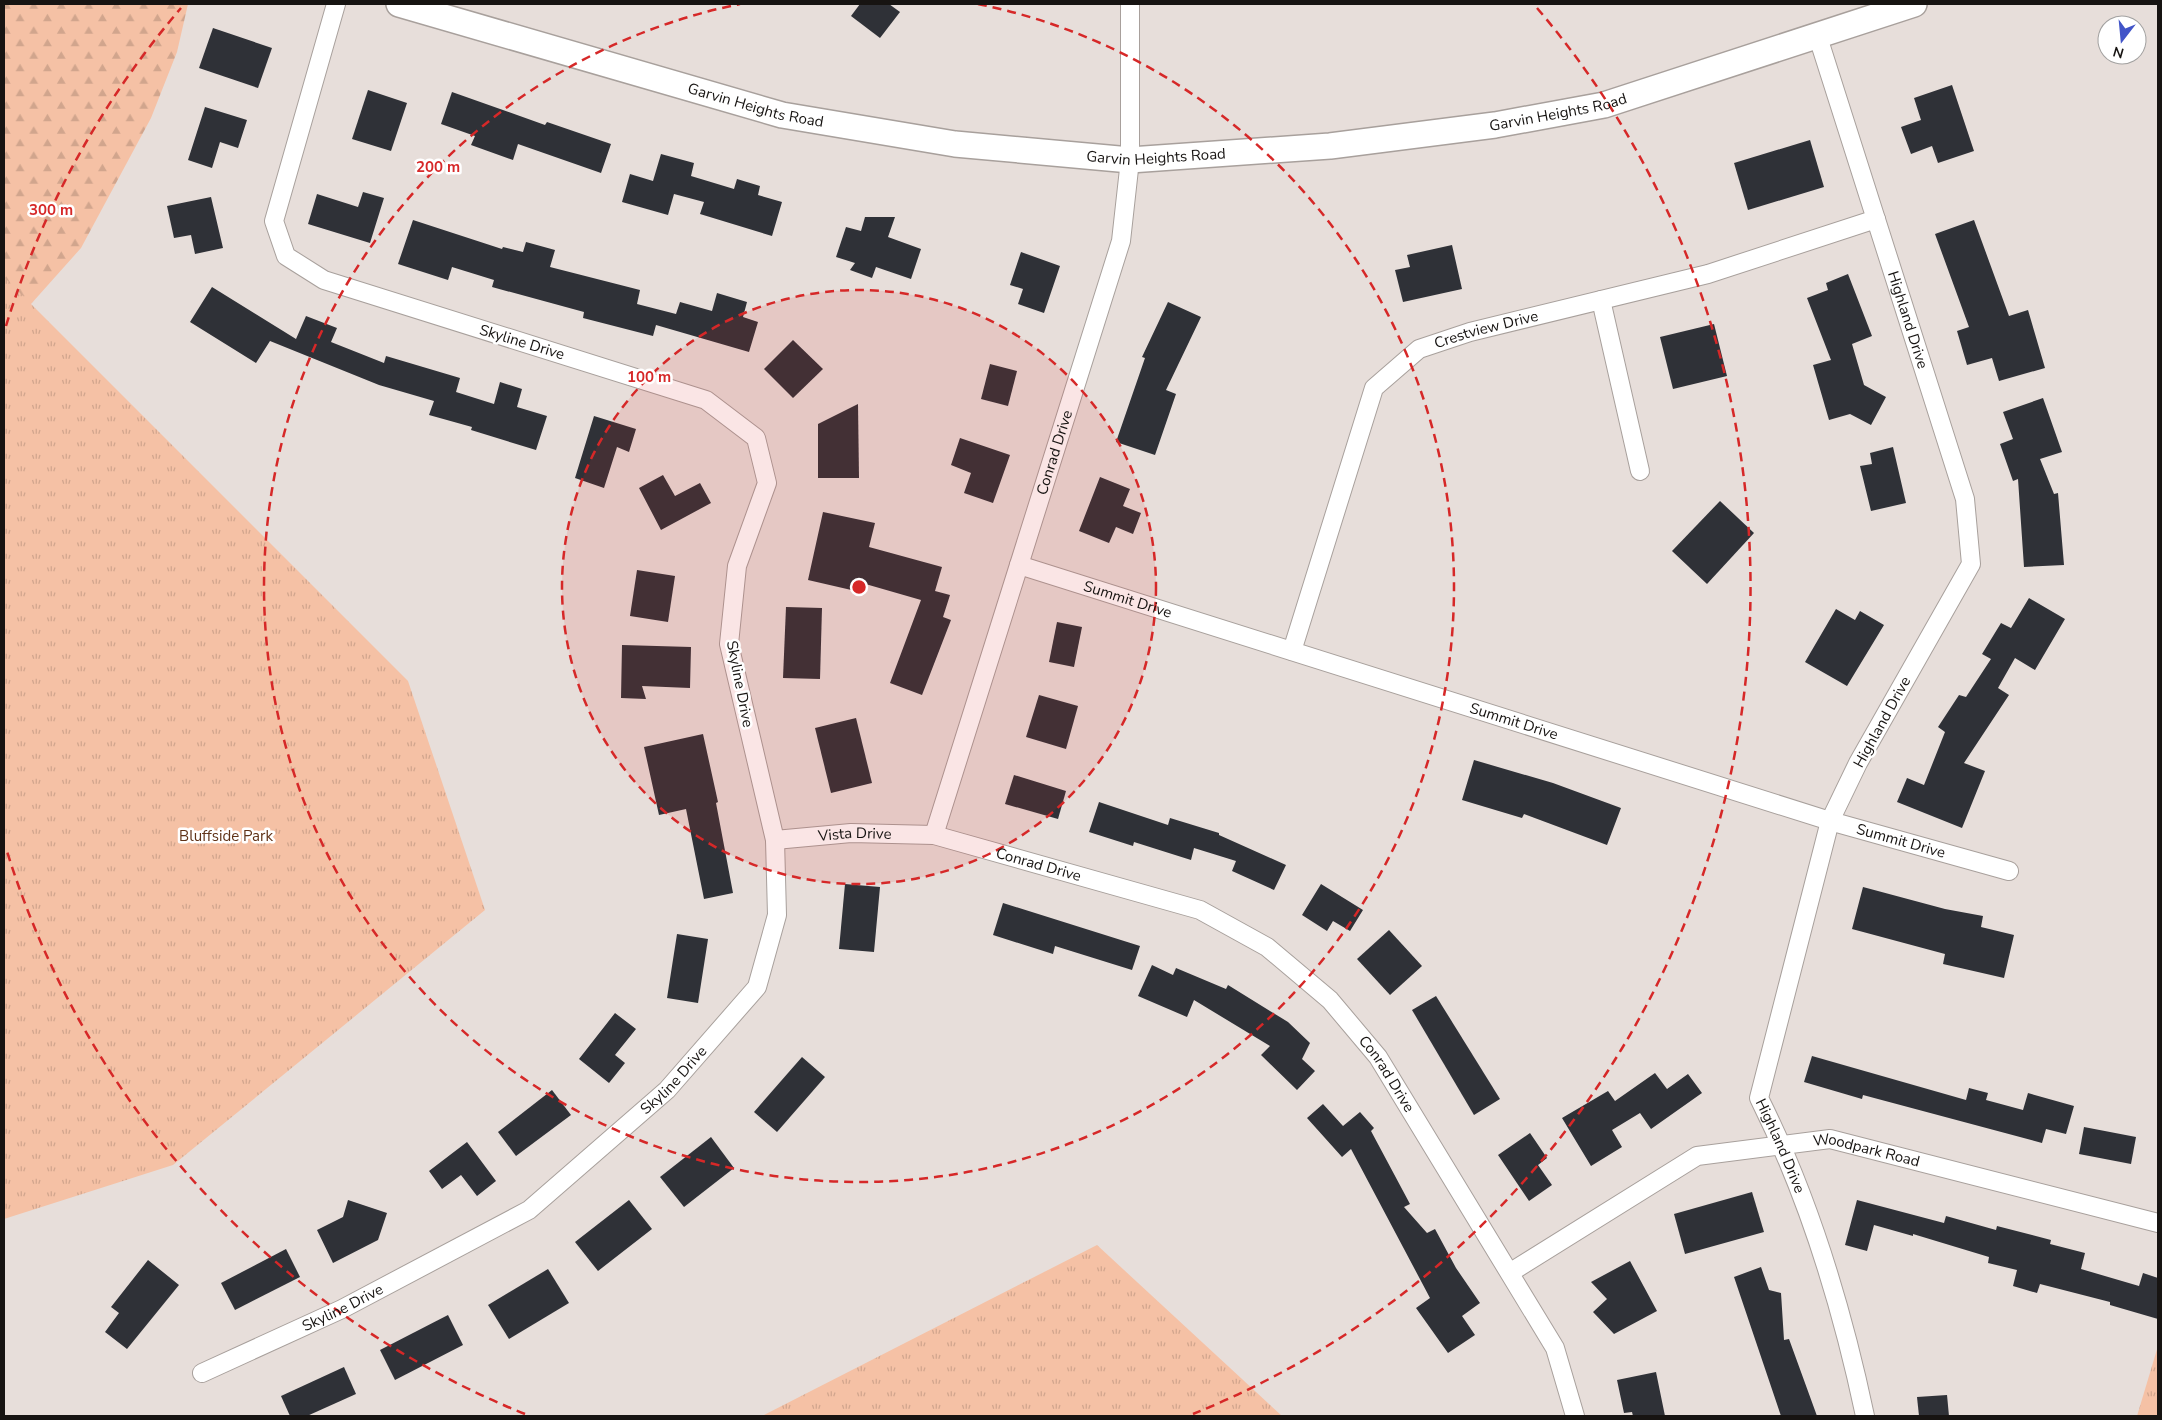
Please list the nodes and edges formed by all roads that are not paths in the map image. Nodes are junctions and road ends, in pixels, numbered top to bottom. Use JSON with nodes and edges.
{"nodes":[{"id":1,"x":336,"y":4,"type":"edge"},
{"id":2,"x":399,"y":4,"type":"edge"},
{"id":3,"x":1130,"y":4,"type":"edge"},
{"id":4,"x":1914,"y":4,"type":"edge"},
{"id":5,"x":1817,"y":34,"type":"junction"},
{"id":6,"x":1130,"y":160,"type":"junction"},
{"id":7,"x":1876,"y":219,"type":"junction"},
{"id":8,"x":1601,"y":300,"type":"junction"},
{"id":9,"x":1640,"y":471,"type":"dead end"},
{"id":10,"x":1019,"y":565,"type":"junction"},
{"id":11,"x":1292,"y":651,"type":"junction"},
{"id":12,"x":1830,"y":821,"type":"junction"},
{"id":13,"x":934,"y":835,"type":"junction"},
{"id":14,"x":775,"y":840,"type":"junction"},
{"id":15,"x":2009,"y":871,"type":"dead end"},
{"id":16,"x":1783,"y":1146,"type":"junction"},
{"id":17,"x":2158,"y":1223,"type":"edge"},
{"id":18,"x":1511,"y":1272,"type":"junction"},
{"id":19,"x":202,"y":1373,"type":"dead end"},
{"id":20,"x":1575,"y":1416,"type":"edge"},
{"id":21,"x":1865,"y":1416,"type":"edge"}],
"edges":[{"from":1,"to":14,"type":"street","name":"Skyline Drive"},
{"from":2,"to":6,"type":"main road","name":"Garvin Heights Road"},
{"from":3,"to":6,"type":"street","name":"Conrad Drive"},
{"from":4,"to":5,"type":"main road","name":"Garvin Heights Road"},
{"from":5,"to":6,"type":"main road","name":"Garvin Heights Road"},
{"from":5,"to":7,"type":"street","name":"Highland Drive"},
{"from":6,"to":10,"type":"street","name":"Conrad Drive"},
{"from":7,"to":8,"type":"street","name":"Crestview Drive"},
{"from":7,"to":12,"type":"street","name":"Highland Drive"},
{"from":8,"to":9,"type":"street"},
{"from":8,"to":11,"type":"street","name":"Crestview Drive"},
{"from":10,"to":11,"type":"street","name":"Summit Drive"},
{"from":10,"to":13,"type":"street","name":"Conrad Drive"},
{"from":11,"to":12,"type":"street","name":"Summit Drive"},
{"from":12,"to":15,"type":"street","name":"Summit Drive"},
{"from":12,"to":16,"type":"street","name":"Highland Drive"},
{"from":13,"to":14,"type":"street","name":"Vista Drive"},
{"from":13,"to":18,"type":"street","name":"Conrad Drive"},
{"from":14,"to":19,"type":"street","name":"Skyline Drive"},
{"from":16,"to":17,"type":"street","name":"Woodpark Road"},
{"from":16,"to":18,"type":"street","name":"Woodpark Road"},
{"from":16,"to":21,"type":"street","name":"Highland Drive"},
{"from":18,"to":20,"type":"street","name":"Conrad Drive"}]}
